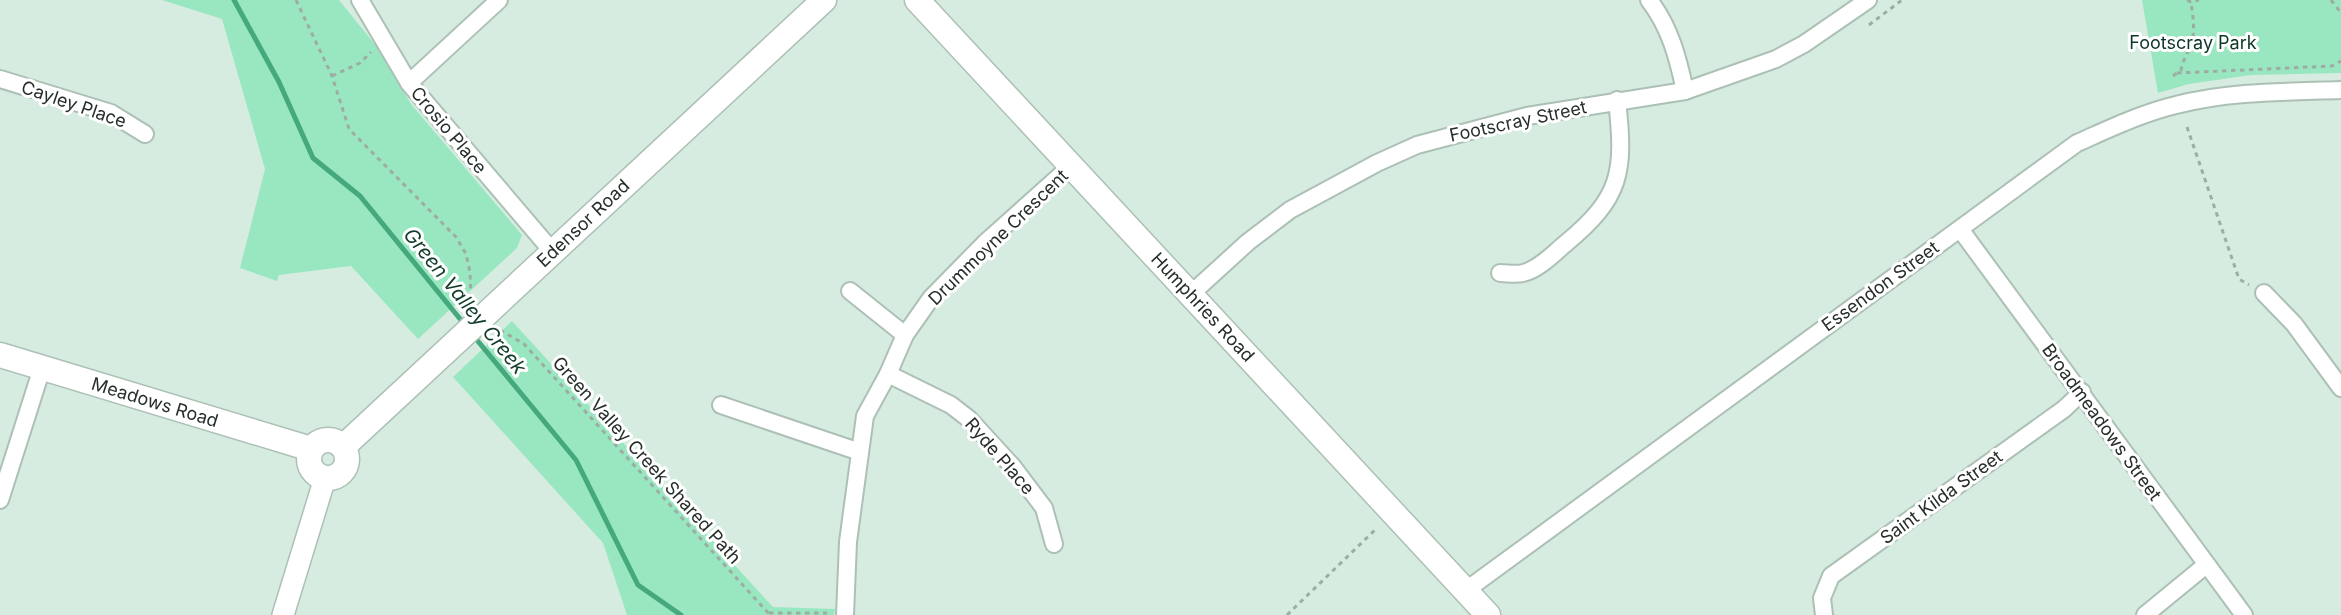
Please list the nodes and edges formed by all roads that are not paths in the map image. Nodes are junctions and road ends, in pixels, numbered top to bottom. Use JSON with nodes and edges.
{"nodes":[{"id":1,"x":360,"y":0,"type":"edge"},
{"id":2,"x":499,"y":0,"type":"edge"},
{"id":3,"x":824,"y":0,"type":"edge"},
{"id":4,"x":917,"y":0,"type":"edge"},
{"id":5,"x":1649,"y":0,"type":"edge"},
{"id":6,"x":1868,"y":0,"type":"edge"},
{"id":7,"x":0,"y":79,"type":"edge"},
{"id":8,"x":409,"y":83,"type":"junction"},
{"id":9,"x":2341,"y":90,"type":"edge"},
{"id":10,"x":1685,"y":91,"type":"junction"},
{"id":11,"x":1617,"y":100,"type":"junction"},
{"id":12,"x":145,"y":134,"type":"dead end"},
{"id":13,"x":1071,"y":166,"type":"junction"},
{"id":14,"x":1960,"y":229,"type":"junction"},
{"id":15,"x":552,"y":251,"type":"junction"},
{"id":16,"x":1500,"y":273,"type":"dead end"},
{"id":17,"x":850,"y":291,"type":"dead end"},
{"id":18,"x":1192,"y":293,"type":"junction"},
{"id":19,"x":2264,"y":293,"type":"road end"},
{"id":20,"x":904,"y":335,"type":"junction"},
{"id":21,"x":0,"y":355,"type":"edge"},
{"id":22,"x":42,"y":368,"type":"junction"},
{"id":23,"x":888,"y":374,"type":"junction"},
{"id":24,"x":2341,"y":388,"type":"edge"},
{"id":25,"x":2082,"y":392,"type":"junction"},
{"id":26,"x":721,"y":405,"type":"dead end"},
{"id":27,"x":343,"y":447,"type":"junction"},
{"id":28,"x":311,"y":449,"type":"junction"},
{"id":29,"x":860,"y":452,"type":"junction"},
{"id":30,"x":325,"y":478,"type":"junction"},
{"id":31,"x":0,"y":500,"type":"edge"},
{"id":32,"x":1054,"y":544,"type":"dead end"},
{"id":33,"x":2206,"y":565,"type":"junction"},
{"id":34,"x":1465,"y":591,"type":"junction"},
{"id":35,"x":845,"y":614,"type":"edge"},
{"id":36,"x":283,"y":615,"type":"edge"},
{"id":37,"x":1488,"y":615,"type":"edge"},
{"id":38,"x":1824,"y":615,"type":"edge"},
{"id":39,"x":2145,"y":615,"type":"edge"},
{"id":40,"x":2244,"y":615,"type":"edge"}],
"edges":[{"from":1,"to":8,"type":"street","name":"Crosio Place"},
{"from":2,"to":8,"type":"street"},
{"from":3,"to":15,"type":"main road","name":"Edensor Road"},
{"from":4,"to":13,"type":"main road","name":"Humphries Road"},
{"from":5,"to":10,"type":"street"},
{"from":6,"to":10,"type":"street","name":"Footscray Street"},
{"from":7,"to":12,"type":"street","name":"Cayley Place"},
{"from":8,"to":15,"type":"street","name":"Crosio Place"},
{"from":9,"to":14,"type":"street","name":"Essendon Street"},
{"from":10,"to":11,"type":"street","name":"Footscray Street"},
{"from":11,"to":16,"type":"street"},
{"from":11,"to":18,"type":"street","name":"Footscray Street"},
{"from":13,"to":18,"type":"main road","name":"Humphries Road"},
{"from":13,"to":20,"type":"street","name":"Drummoyne Crescent"},
{"from":14,"to":25,"type":"street","name":"Broadmeadows Street"},
{"from":14,"to":34,"type":"street","name":"Essendon Street"},
{"from":15,"to":27,"type":"main road","name":"Edensor Road"},
{"from":17,"to":20,"type":"street"},
{"from":18,"to":34,"type":"main road","name":"Humphries Road"},
{"from":19,"to":24,"type":"street"},
{"from":20,"to":23,"type":"street","name":"Drummoyne Crescent"},
{"from":21,"to":22,"type":"main road","name":"Meadows Road"},
{"from":22,"to":28,"type":"main road","name":"Meadows Road"},
{"from":22,"to":31,"type":"street"},
{"from":23,"to":29,"type":"street","name":"Drummoyne Crescent"},
{"from":23,"to":32,"type":"street","name":"Ryde Place"},
{"from":25,"to":33,"type":"street","name":"Broadmeadows Street"},
{"from":25,"to":38,"type":"street","name":"Saint Kilda Street"},
{"from":26,"to":29,"type":"street"},
{"from":27,"to":28,"type":"main road"},
{"from":27,"to":30,"type":"main road"},
{"from":28,"to":30,"type":"main road"},
{"from":29,"to":35,"type":"street","name":"Drummoyne Crescent"},
{"from":30,"to":36,"type":"street"},
{"from":33,"to":39,"type":"street"},
{"from":33,"to":40,"type":"street","name":"Broadmeadows Street"},
{"from":34,"to":37,"type":"main road","name":"Humphries Road"}]}
